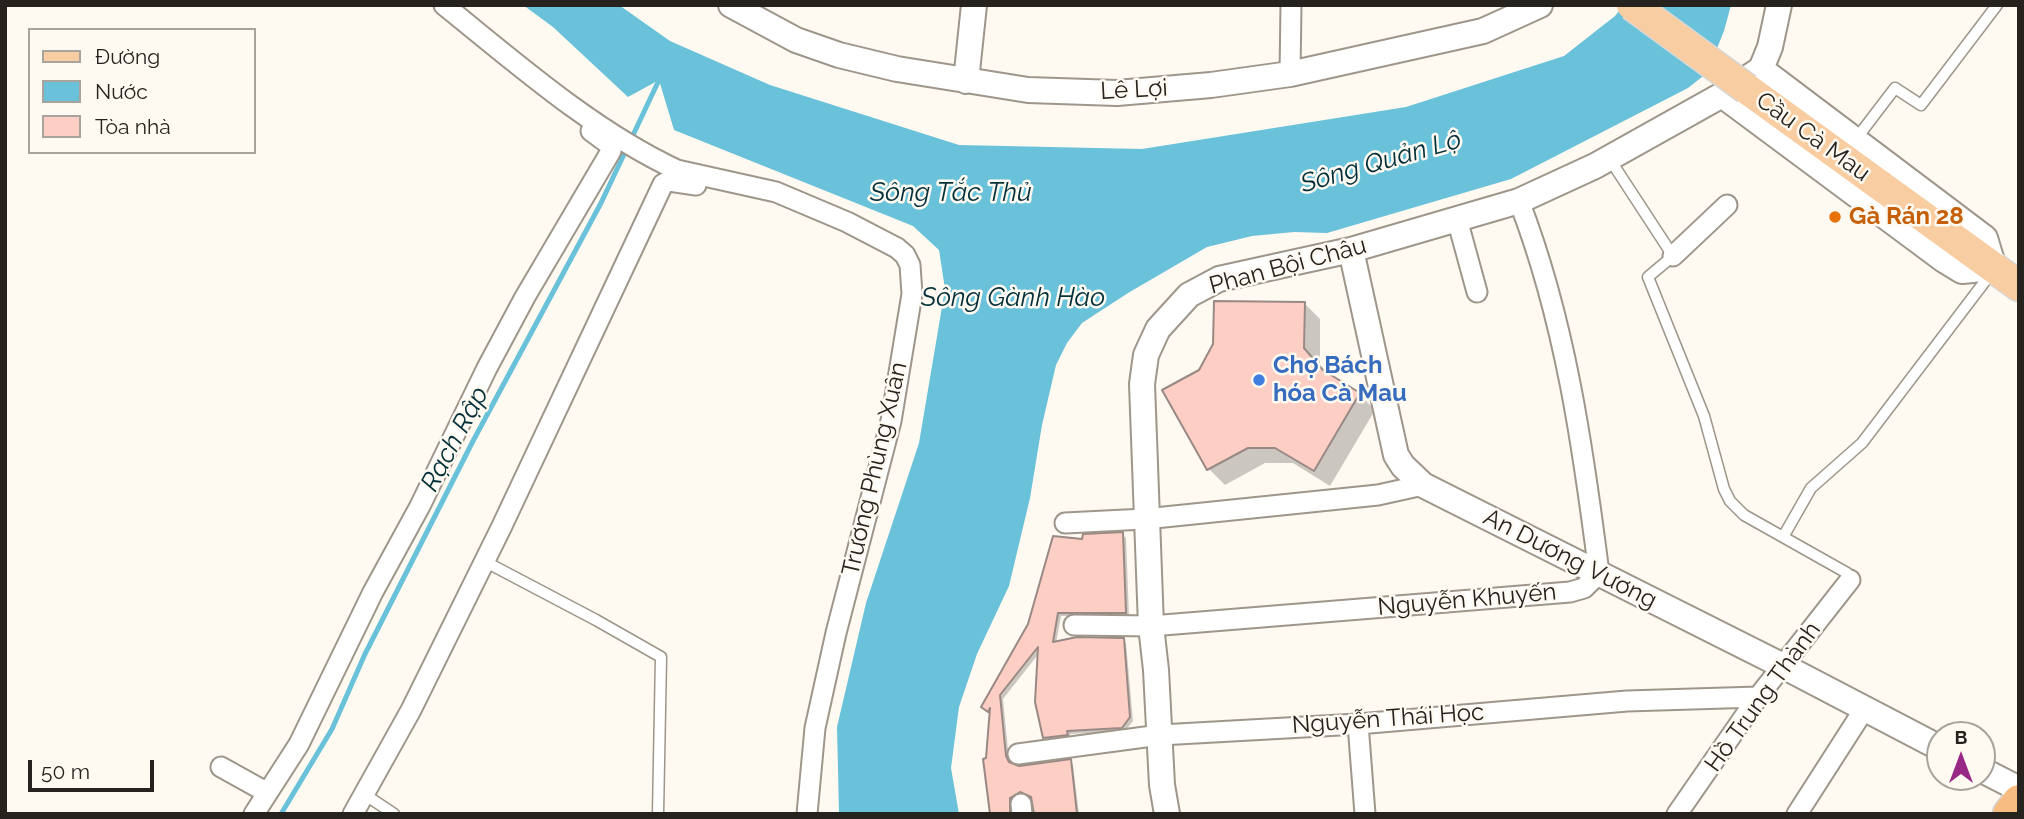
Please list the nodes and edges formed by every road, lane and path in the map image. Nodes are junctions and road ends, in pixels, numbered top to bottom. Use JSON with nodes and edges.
{"nodes":[{"id":1,"x":444,"y":5,"type":"edge"},
{"id":2,"x":731,"y":5,"type":"edge"},
{"id":3,"x":974,"y":5,"type":"edge"},
{"id":4,"x":1291,"y":5,"type":"edge"},
{"id":5,"x":1540,"y":5,"type":"edge"},
{"id":6,"x":1632,"y":5,"type":"edge"},
{"id":7,"x":1779,"y":5,"type":"edge"},
{"id":8,"x":1997,"y":5,"type":"edge"},
{"id":9,"x":1290,"y":74,"type":"junction"},
{"id":10,"x":966,"y":81,"type":"junction"},
{"id":11,"x":1743,"y":84,"type":"junction"},
{"id":12,"x":561,"y":98,"type":"junction"},
{"id":13,"x":1856,"y":139,"type":"junction"},
{"id":14,"x":1609,"y":158,"type":"junction"},
{"id":15,"x":748,"y":186,"type":"junction"},
{"id":16,"x":1519,"y":201,"type":"junction"},
{"id":17,"x":1727,"y":205,"type":"dead end"},
{"id":18,"x":1457,"y":219,"type":"junction"},
{"id":19,"x":1351,"y":250,"type":"junction"},
{"id":20,"x":1673,"y":256,"type":"junction"},
{"id":21,"x":1994,"y":268,"type":"junction"},
{"id":22,"x":2019,"y":286,"type":"edge"},
{"id":23,"x":1477,"y":292,"type":"dead end"},
{"id":24,"x":1423,"y":485,"type":"junction"},
{"id":25,"x":1145,"y":519,"type":"junction"},
{"id":26,"x":1065,"y":523,"type":"dead end"},
{"id":27,"x":1783,"y":537,"type":"junction"},
{"id":28,"x":484,"y":561,"type":"junction"},
{"id":29,"x":1599,"y":573,"type":"junction"},
{"id":30,"x":1850,"y":580,"type":"joint"},
{"id":31,"x":1074,"y":625,"type":"dead end"},
{"id":32,"x":1150,"y":626,"type":"junction"},
{"id":33,"x":1783,"y":666,"type":"junction"},
{"id":34,"x":1758,"y":696,"type":"junction"},
{"id":35,"x":1864,"y":708,"type":"junction"},
{"id":36,"x":1358,"y":724,"type":"junction"},
{"id":37,"x":1160,"y":735,"type":"junction"},
{"id":38,"x":1926,"y":741,"type":"edge"},
{"id":39,"x":1018,"y":754,"type":"dead end"},
{"id":40,"x":221,"y":767,"type":"dead end"},
{"id":41,"x":1996,"y":777,"type":"edge"},
{"id":42,"x":2019,"y":789,"type":"edge"},
{"id":43,"x":266,"y":792,"type":"junction"},
{"id":44,"x":364,"y":794,"type":"junction"},
{"id":45,"x":2019,"y":801,"type":"edge"},
{"id":46,"x":254,"y":814,"type":"edge"},
{"id":47,"x":353,"y":814,"type":"edge"},
{"id":48,"x":394,"y":814,"type":"edge"},
{"id":49,"x":658,"y":814,"type":"edge"},
{"id":50,"x":807,"y":814,"type":"edge"},
{"id":51,"x":1167,"y":814,"type":"edge"},
{"id":52,"x":1365,"y":814,"type":"edge"},
{"id":53,"x":1677,"y":814,"type":"edge"},
{"id":54,"x":1797,"y":814,"type":"edge"},
{"id":55,"x":2009,"y":814,"type":"edge"}],
"edges":[{"from":1,"to":12,"type":"street"},
{"from":2,"to":10,"type":"street","name":"Lê Lợi"},
{"from":3,"to":10,"type":"street"},
{"from":4,"to":9,"type":"street"},
{"from":5,"to":9,"type":"street","name":"Lê Lợi"},
{"from":6,"to":11,"type":"main road","name":"Cầu Cà Mau","bridge":true},
{"from":7,"to":11,"type":"street"},
{"from":8,"to":13,"type":"lane"},
{"from":9,"to":10,"type":"street","name":"Lê Lợi"},
{"from":11,"to":13,"type":"street"},
{"from":11,"to":14,"type":"street","name":"Phan Bội Châu"},
{"from":11,"to":21,"type":"main road","name":"Cầu Cà Mau"},
{"from":12,"to":15,"type":"street","name":"Trương Phùng Xuân"},
{"from":12,"to":43,"type":"street"},
{"from":13,"to":21,"type":"street"},
{"from":14,"to":16,"type":"street","name":"Phan Bội Châu"},
{"from":14,"to":20,"type":"lane"},
{"from":15,"to":28,"type":"street"},
{"from":15,"to":50,"type":"street","name":"Trương Phùng Xuân"},
{"from":16,"to":18,"type":"street","name":"Phan Bội Châu"},
{"from":16,"to":29,"type":"street"},
{"from":17,"to":20,"type":"street"},
{"from":18,"to":19,"type":"street","name":"Phan Bội Châu"},
{"from":18,"to":23,"type":"street"},
{"from":19,"to":24,"type":"street","name":"An Dương Vương"},
{"from":19,"to":25,"type":"street","name":"Phan Bội Châu"},
{"from":20,"to":27,"type":"lane"},
{"from":21,"to":22,"type":"main road","name":"Cầu Cà Mau"},
{"from":21,"to":27,"type":"lane"},
{"from":24,"to":25,"type":"street"},
{"from":24,"to":29,"type":"street","name":"An Dương Vương"},
{"from":25,"to":26,"type":"street"},
{"from":25,"to":32,"type":"street","name":"Phan Bội Châu"},
{"from":27,"to":30,"type":"lane"},
{"from":28,"to":44,"type":"street"},
{"from":28,"to":49,"type":"lane"},
{"from":29,"to":32,"type":"street","name":"Nguyễn Khuyến"},
{"from":29,"to":33,"type":"street","name":"An Dương Vương"},
{"from":30,"to":33,"type":"street","name":"Hồ Trung Thành"},
{"from":31,"to":32,"type":"street","name":"Nguyễn Khuyến"},
{"from":32,"to":37,"type":"street","name":"Phan Bội Châu"},
{"from":33,"to":34,"type":"street","name":"Hồ Trung Thành"},
{"from":33,"to":35,"type":"street","name":"An Dương Vương"},
{"from":34,"to":36,"type":"street","name":"Nguyễn Thái Học"},
{"from":34,"to":53,"type":"street","name":"Hồ Trung Thành"},
{"from":35,"to":38,"type":"street","name":"An Dương Vương"},
{"from":35,"to":54,"type":"street"},
{"from":36,"to":37,"type":"street","name":"Nguyễn Thái Học"},
{"from":36,"to":52,"type":"street"},
{"from":37,"to":39,"type":"street","name":"Nguyễn Thái Học"},
{"from":37,"to":51,"type":"street","name":"Phan Bội Châu"},
{"from":40,"to":43,"type":"street"},
{"from":41,"to":42,"type":"street"},
{"from":43,"to":46,"type":"street"},
{"from":44,"to":47,"type":"street"},
{"from":44,"to":48,"type":"lane"},
{"from":45,"to":55,"type":"highway"}]}
